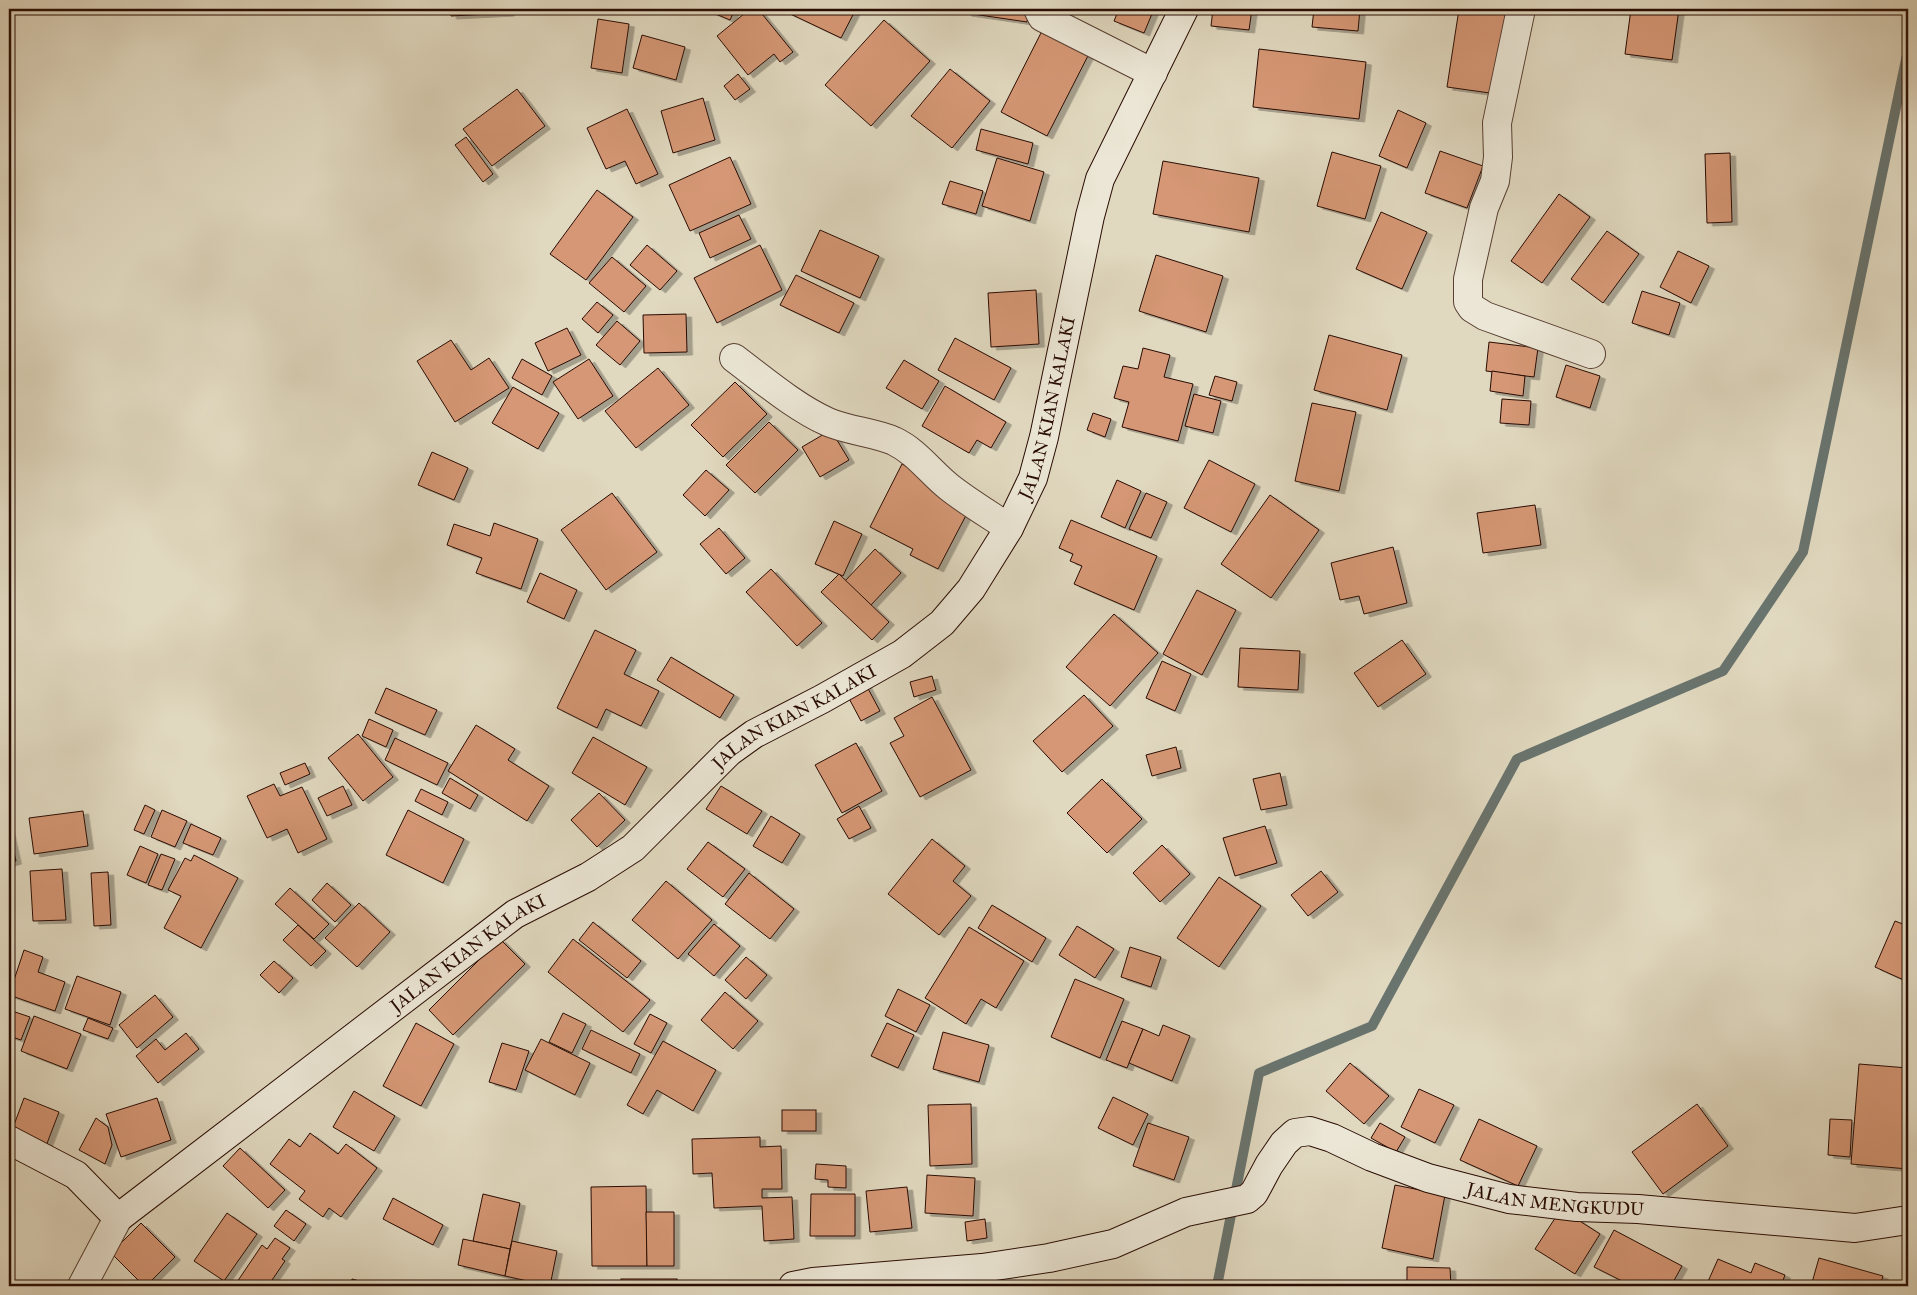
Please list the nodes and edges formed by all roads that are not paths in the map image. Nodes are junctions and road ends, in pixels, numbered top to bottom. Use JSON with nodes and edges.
{"nodes":[{"id":1,"x":1038,"y":9,"type":"edge"},
{"id":2,"x":1184,"y":9,"type":"edge"},
{"id":3,"x":1521,"y":9,"type":"edge"},
{"id":4,"x":1153,"y":72,"type":"junction"},
{"id":5,"x":1591,"y":354,"type":"dead end"},
{"id":6,"x":744,"y":359,"type":"dead end"},
{"id":7,"x":1009,"y":528,"type":"junction"},
{"id":8,"x":9,"y":1140,"type":"edge"},
{"id":9,"x":118,"y":1218,"type":"junction"},
{"id":10,"x":1908,"y":1220,"type":"edge"},
{"id":11,"x":82,"y":1286,"type":"edge"},
{"id":12,"x":793,"y":1286,"type":"edge"}],
"edges":[{"from":1,"to":4,"type":"street"},
{"from":2,"to":4,"type":"street","name":"JALAN KIAN KALAKI"},
{"from":3,"to":5,"type":"street"},
{"from":4,"to":7,"type":"street","name":"JALAN KIAN KALAKI"},
{"from":6,"to":7,"type":"street"},
{"from":7,"to":9,"type":"street","name":"JALAN KIAN KALAKI"},
{"from":8,"to":9,"type":"street"},
{"from":9,"to":11,"type":"street"},
{"from":10,"to":12,"type":"street","name":"JALAN MENGKUDU"}]}
